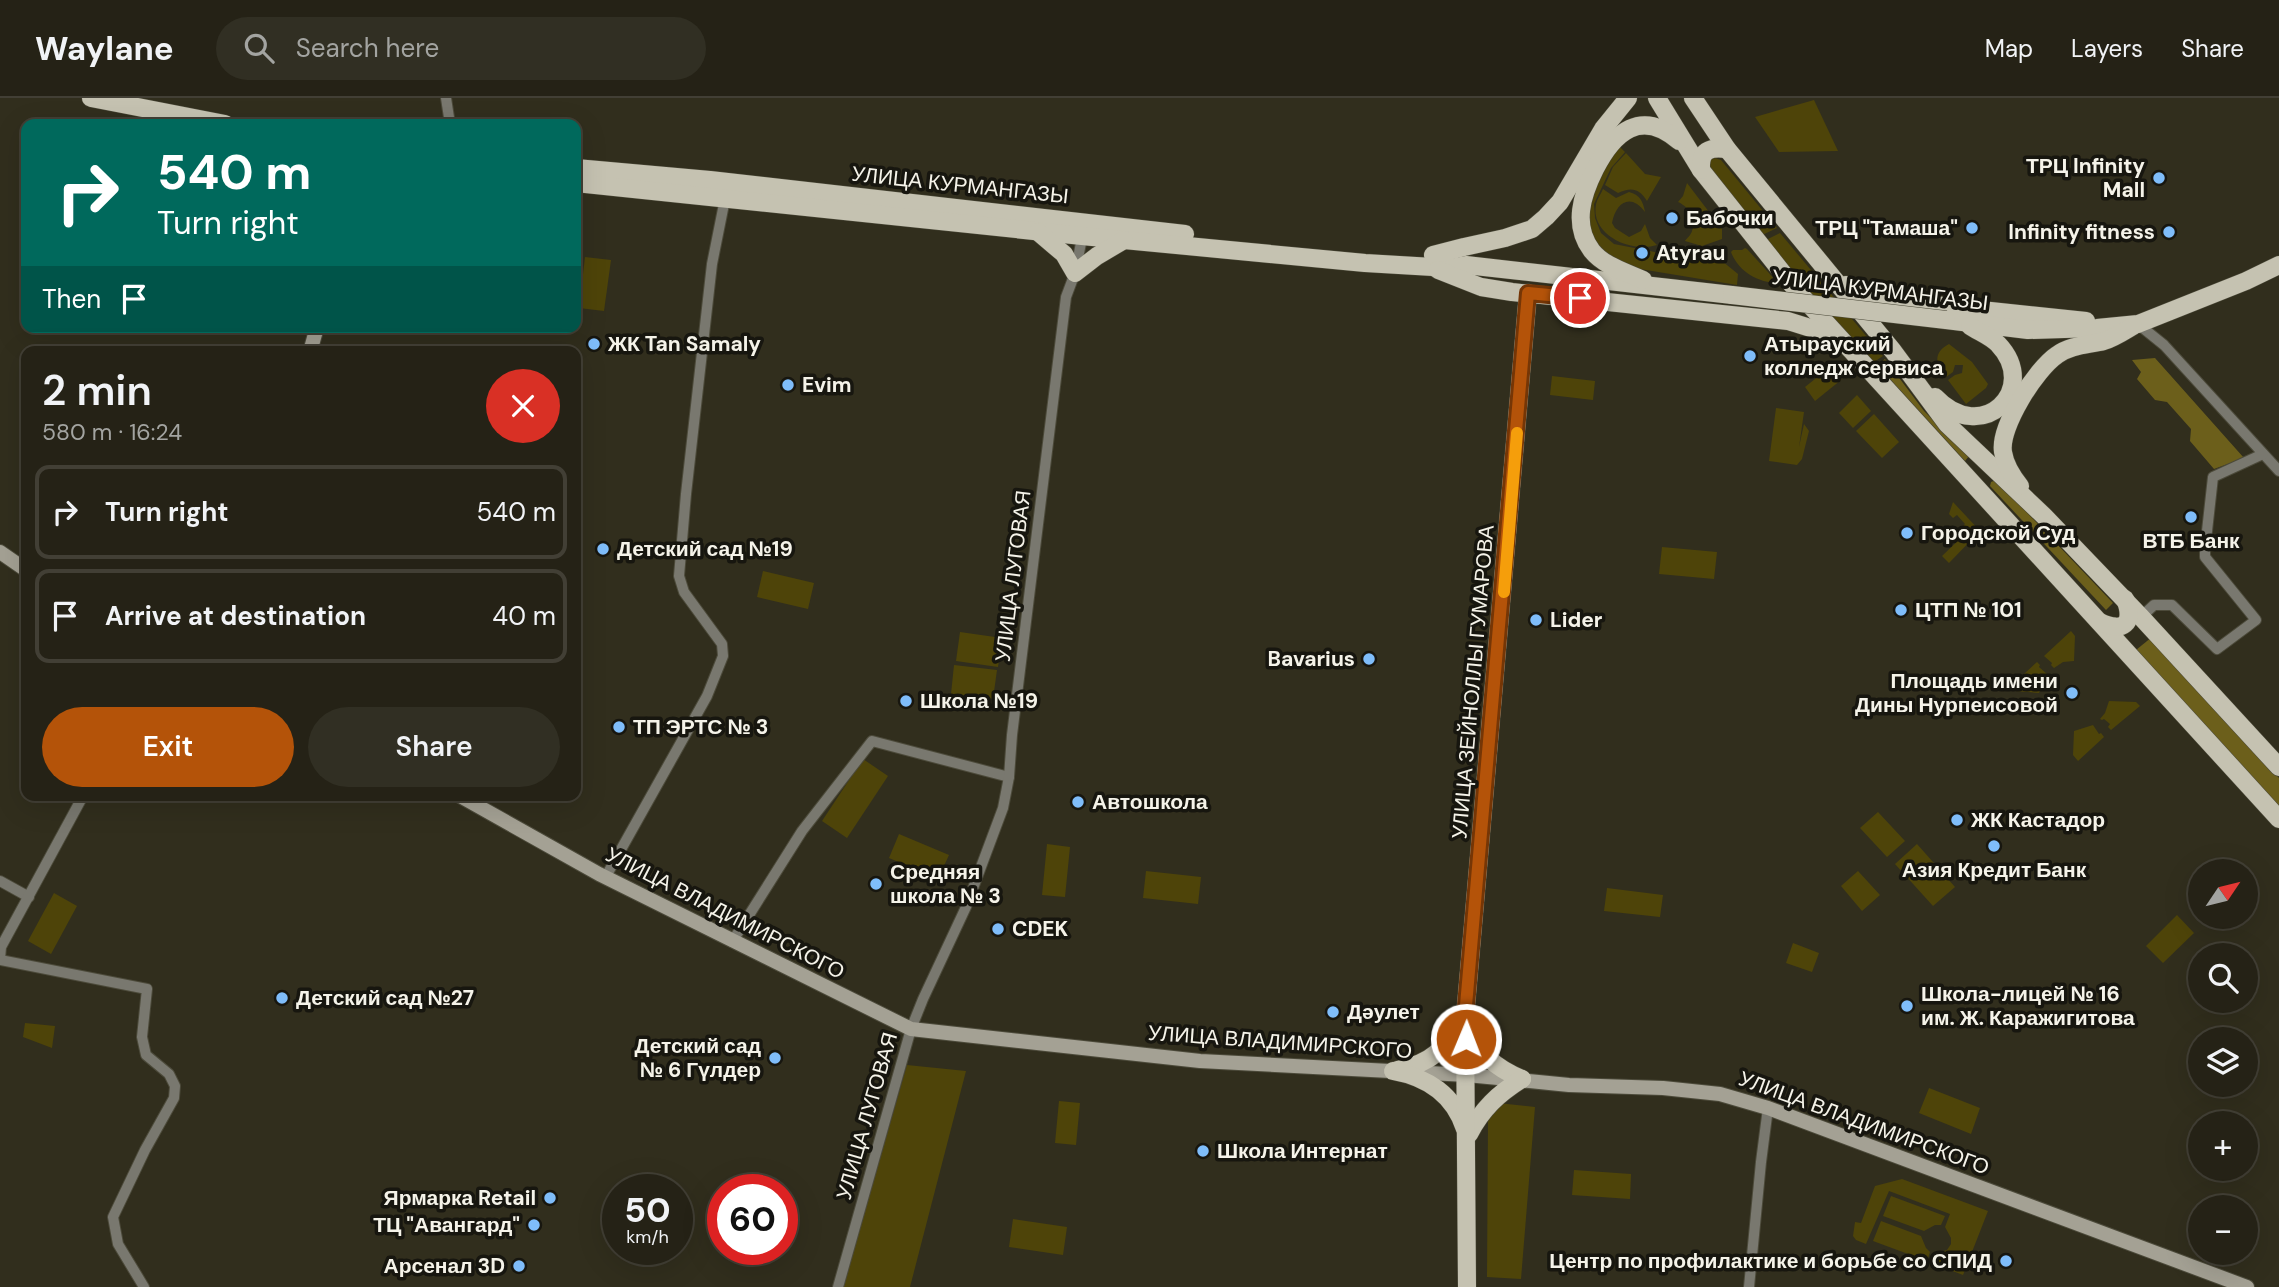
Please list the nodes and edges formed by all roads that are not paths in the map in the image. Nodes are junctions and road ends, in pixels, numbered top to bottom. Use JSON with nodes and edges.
{"nodes":[{"id":1,"x":91,"y":98,"type":"edge"},
{"id":2,"x":446,"y":98,"type":"edge"},
{"id":3,"x":1613,"y":98,"type":"edge"},
{"id":4,"x":1628,"y":98,"type":"edge"},
{"id":5,"x":1657,"y":98,"type":"edge"},
{"id":6,"x":1693,"y":98,"type":"edge"},
{"id":7,"x":115,"y":100,"type":"edge"},
{"id":8,"x":202,"y":119,"type":"edge"},
{"id":9,"x":449,"y":119,"type":"edge"},
{"id":10,"x":1603,"y":129,"type":"junction"},
{"id":11,"x":1685,"y":147,"type":"junction"},
{"id":12,"x":1727,"y":149,"type":"junction"},
{"id":13,"x":581,"y":168,"type":"edge"},
{"id":14,"x":1701,"y":170,"type":"junction"},
{"id":15,"x":581,"y":184,"type":"edge"},
{"id":16,"x":725,"y":198,"type":"junction"},
{"id":17,"x":1083,"y":229,"type":"junction"},
{"id":18,"x":1038,"y":231,"type":"junction"},
{"id":19,"x":1177,"y":239,"type":"junction"},
{"id":20,"x":1124,"y":240,"type":"junction"},
{"id":21,"x":1432,"y":261,"type":"junction"},
{"id":22,"x":2279,"y":265,"type":"edge"},
{"id":23,"x":1075,"y":273,"type":"junction"},
{"id":24,"x":1832,"y":276,"type":"junction"},
{"id":25,"x":1663,"y":288,"type":"junction"},
{"id":26,"x":1528,"y":293,"type":"junction"},
{"id":27,"x":1953,"y":321,"type":"junction"},
{"id":28,"x":2138,"y":324,"type":"junction"},
{"id":29,"x":2114,"y":325,"type":"junction"},
{"id":30,"x":1849,"y":350,"type":"junction"},
{"id":31,"x":1893,"y":351,"type":"junction"},
{"id":32,"x":2263,"y":454,"type":"junction"},
{"id":33,"x":2279,"y":471,"type":"edge"},
{"id":34,"x":2000,"y":476,"type":"junction"},
{"id":35,"x":1982,"y":494,"type":"junction"},
{"id":36,"x":2044,"y":516,"type":"junction"},
{"id":37,"x":0,"y":552,"type":"edge"},
{"id":38,"x":21,"y":567,"type":"edge"},
{"id":39,"x":2124,"y":599,"type":"junction"},
{"id":40,"x":2141,"y":617,"type":"junction"},
{"id":41,"x":2099,"y":622,"type":"junction"},
{"id":42,"x":2279,"y":767,"type":"edge"},
{"id":43,"x":1009,"y":777,"type":"junction"},
{"id":44,"x":80,"y":801,"type":"edge"},
{"id":45,"x":469,"y":801,"type":"edge"},
{"id":46,"x":2279,"y":819,"type":"edge"},
{"id":47,"x":606,"y":878,"type":"junction"},
{"id":48,"x":0,"y":881,"type":"edge"},
{"id":49,"x":29,"y":897,"type":"junction"},
{"id":50,"x":732,"y":942,"type":"junction"},
{"id":51,"x":0,"y":960,"type":"edge"},
{"id":52,"x":1465,"y":1017,"type":"junction"},
{"id":53,"x":911,"y":1029,"type":"junction"},
{"id":54,"x":1393,"y":1071,"type":"junction"},
{"id":55,"x":1467,"y":1075,"type":"junction"},
{"id":56,"x":1522,"y":1079,"type":"junction"},
{"id":57,"x":1768,"y":1108,"type":"junction"},
{"id":58,"x":1468,"y":1137,"type":"junction"},
{"id":59,"x":2241,"y":1286,"type":"edge"},
{"id":60,"x":144,"y":1287,"type":"edge"},
{"id":61,"x":838,"y":1287,"type":"edge"},
{"id":62,"x":1467,"y":1287,"type":"edge"},
{"id":63,"x":1749,"y":1287,"type":"edge"}],
"edges":[{"from":1,"to":7,"type":"main road"},
{"from":2,"to":9,"type":"street"},
{"from":3,"to":10,"type":"main road"},
{"from":4,"to":10,"type":"main road"},
{"from":5,"to":11,"type":"main road"},
{"from":6,"to":12,"type":"main road"},
{"from":7,"to":8,"type":"main road"},
{"from":10,"to":21,"type":"main road"},
{"from":11,"to":14,"type":"main road"},
{"from":11,"to":25,"type":"main road"},
{"from":12,"to":14,"type":"main road"},
{"from":12,"to":24,"type":"main road"},
{"from":13,"to":17,"type":"main road","name":"УЛИЦА КУРМАНГАЗЫ"},
{"from":14,"to":30,"type":"main road"},
{"from":15,"to":16,"type":"main road","name":"УЛИЦА КУРМАНГАЗЫ"},
{"from":16,"to":18,"type":"main road","name":"УЛИЦА КУРМАНГАЗЫ"},
{"from":16,"to":47,"type":"street"},
{"from":17,"to":18,"type":"main road","name":"УЛИЦА КУРМАНГАЗЫ"},
{"from":17,"to":19,"type":"main road","name":"УЛИЦА КУРМАНГАЗЫ"},
{"from":17,"to":20,"type":"main road","name":"УЛИЦА КУРМАНГАЗЫ"},
{"from":17,"to":23,"type":"street","name":"УЛИЦА ЛУГОВАЯ"},
{"from":18,"to":23,"type":"main road"},
{"from":19,"to":20,"type":"main road","name":"УЛИЦА КУРМАНГАЗЫ"},
{"from":19,"to":21,"type":"main road","name":"УЛИЦА КУРМАНГАЗЫ"},
{"from":20,"to":23,"type":"main road"},
{"from":21,"to":25,"type":"main road","name":"УЛИЦА КУРМАНГАЗЫ"},
{"from":21,"to":26,"type":"main road"},
{"from":22,"to":28,"type":"main road","name":"УЛИЦА КУРМАНГАЗЫ"},
{"from":23,"to":43,"type":"street","name":"УЛИЦА ЛУГОВАЯ"},
{"from":24,"to":29,"type":"main road"},
{"from":24,"to":31,"type":"main road"},
{"from":25,"to":27,"type":"main road","name":"УЛИЦА КУРМАНГАЗЫ","bridge":true},
{"from":26,"to":30,"type":"main road"},
{"from":26,"to":52,"type":"main road","name":"УЛИЦА ЗЕЙНОЛЛЫ ГУМАРОВА"},
{"from":27,"to":29,"type":"main road","name":"УЛИЦА КУРМАНГАЗЫ"},
{"from":27,"to":31,"type":"main road"},
{"from":28,"to":29,"type":"main road","name":"УЛИЦА КУРМАНГАЗЫ"},
{"from":28,"to":32,"type":"street"},
{"from":28,"to":36,"type":"main road"},
{"from":30,"to":35,"type":"main road"},
{"from":31,"to":34,"type":"main road"},
{"from":32,"to":33,"type":"street"},
{"from":32,"to":40,"type":"street"},
{"from":34,"to":35,"type":"main road"},
{"from":34,"to":36,"type":"main road"},
{"from":35,"to":41,"type":"main road"},
{"from":36,"to":39,"type":"main road"},
{"from":37,"to":38,"type":"street"},
{"from":39,"to":40,"type":"main road"},
{"from":39,"to":41,"type":"main road"},
{"from":40,"to":42,"type":"main road"},
{"from":41,"to":46,"type":"main road"},
{"from":43,"to":50,"type":"street"},
{"from":43,"to":53,"type":"street","name":"УЛИЦА ЛУГОВАЯ"},
{"from":44,"to":49,"type":"street"},
{"from":45,"to":47,"type":"street","name":"УЛИЦА ВЛАДИМИРСКОГО"},
{"from":47,"to":50,"type":"street","name":"УЛИЦА ВЛАДИМИРСКОГО"},
{"from":48,"to":49,"type":"street"},
{"from":49,"to":51,"type":"street"},
{"from":50,"to":53,"type":"street","name":"УЛИЦА ВЛАДИМИРСКОГО"},
{"from":51,"to":60,"type":"street"},
{"from":52,"to":54,"type":"main road"},
{"from":52,"to":55,"type":"main road","name":"УЛИЦА ЗЕЙНОЛЛЫ ГУМАРОВА"},
{"from":52,"to":56,"type":"main road"},
{"from":53,"to":54,"type":"street","name":"УЛИЦА ВЛАДИМИРСКОГО"},
{"from":53,"to":61,"type":"street","name":"УЛИЦА ЛУГОВАЯ"},
{"from":54,"to":55,"type":"street","name":"УЛИЦА ВЛАДИМИРСКОГО"},
{"from":54,"to":58,"type":"main road"},
{"from":55,"to":56,"type":"street","name":"УЛИЦА ВЛАДИМИРСКОГО"},
{"from":55,"to":58,"type":"main road","name":"УЛИЦА ЗЕЙНОЛЛЫ ГУМАРОВА"},
{"from":56,"to":57,"type":"street","name":"УЛИЦА ВЛАДИМИРСКОГО"},
{"from":56,"to":58,"type":"main road"},
{"from":57,"to":59,"type":"street","name":"УЛИЦА ВЛАДИМИРСКОГО"},
{"from":57,"to":63,"type":"street"},
{"from":58,"to":62,"type":"main road","name":"УЛИЦА ЗЕЙНОЛЛЫ ГУМАРОВА"}]}
